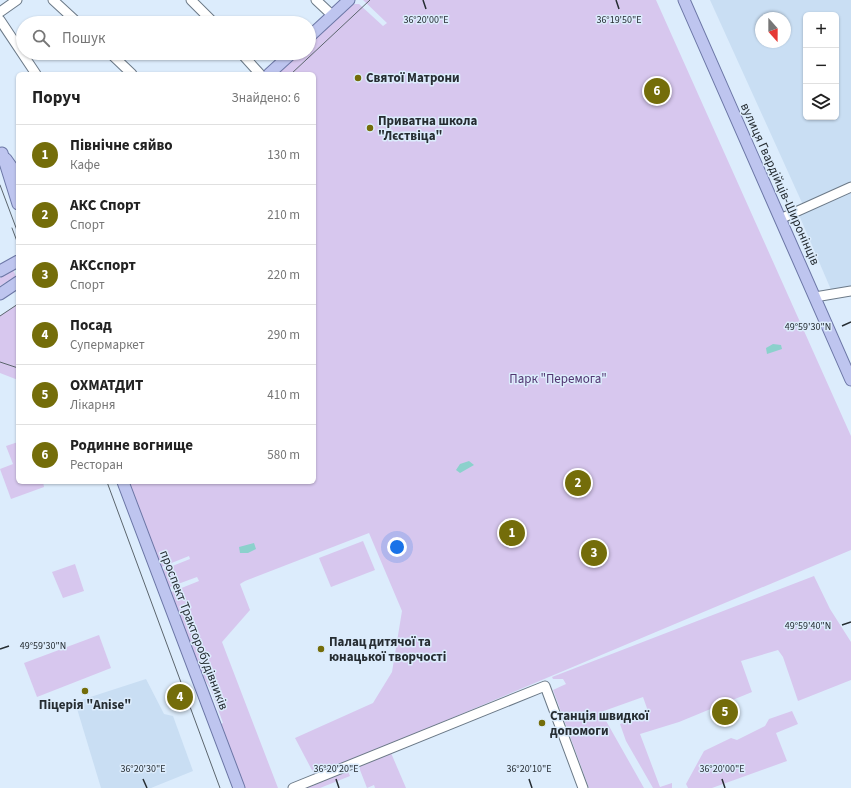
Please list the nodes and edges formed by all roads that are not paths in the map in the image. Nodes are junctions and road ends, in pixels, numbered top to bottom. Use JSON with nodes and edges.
{"nodes":[{"id":1,"x":17,"y":0,"type":"edge"},
{"id":2,"x":53,"y":0,"type":"edge"},
{"id":3,"x":191,"y":0,"type":"edge"},
{"id":4,"x":316,"y":0,"type":"edge"},
{"id":5,"x":349,"y":0,"type":"edge"},
{"id":6,"x":684,"y":0,"type":"edge"},
{"id":7,"x":0,"y":12,"type":"edge"},
{"id":8,"x":70,"y":16,"type":"edge"},
{"id":9,"x":207,"y":16,"type":"edge"},
{"id":10,"x":332,"y":16,"type":"junction"},
{"id":11,"x":0,"y":20,"type":"edge"},
{"id":12,"x":316,"y":31,"type":"edge"},
{"id":13,"x":16,"y":44,"type":"edge"},
{"id":14,"x":27,"y":60,"type":"edge"},
{"id":15,"x":117,"y":60,"type":"edge"},
{"id":16,"x":247,"y":60,"type":"edge"},
{"id":17,"x":284,"y":60,"type":"edge"},
{"id":18,"x":35,"y":72,"type":"edge"},
{"id":19,"x":130,"y":72,"type":"edge"},
{"id":20,"x":258,"y":72,"type":"edge"},
{"id":21,"x":271,"y":72,"type":"edge"},
{"id":22,"x":1,"y":152,"type":"edge"},
{"id":23,"x":16,"y":173,"type":"edge"},
{"id":24,"x":851,"y":187,"type":"edge"},
{"id":25,"x":16,"y":198,"type":"edge"},
{"id":26,"x":780,"y":219,"type":"junction"},
{"id":27,"x":16,"y":262,"type":"edge"},
{"id":28,"x":0,"y":271,"type":"edge"},
{"id":29,"x":16,"y":283,"type":"edge"},
{"id":30,"x":851,"y":291,"type":"edge"},
{"id":31,"x":0,"y":294,"type":"edge"},
{"id":32,"x":814,"y":297,"type":"junction"},
{"id":33,"x":851,"y":380,"type":"edge"},
{"id":34,"x":124,"y":484,"type":"edge"},
{"id":35,"x":239,"y":788,"type":"edge"},
{"id":36,"x":292,"y":788,"type":"edge"},
{"id":37,"x":583,"y":788,"type":"edge"}],
"edges":[{"from":1,"to":7,"type":"street"},
{"from":2,"to":8,"type":"street"},
{"from":3,"to":9,"type":"street"},
{"from":4,"to":10,"type":"street"},
{"from":5,"to":10,"type":"main road"},
{"from":6,"to":26,"type":"main road","name":"вулиця Гвардійців-Широнінців"},
{"from":10,"to":12,"type":"main road"},
{"from":11,"to":13,"type":"street"},
{"from":14,"to":18,"type":"street"},
{"from":15,"to":19,"type":"street"},
{"from":16,"to":20,"type":"street"},
{"from":17,"to":21,"type":"main road"},
{"from":22,"to":23,"type":"main road"},
{"from":22,"to":25,"type":"main road"},
{"from":24,"to":26,"type":"street"},
{"from":26,"to":32,"type":"main road","name":"вулиця Гвардійців-Широнінців"},
{"from":27,"to":28,"type":"main road"},
{"from":29,"to":31,"type":"main road"},
{"from":30,"to":32,"type":"street"},
{"from":32,"to":33,"type":"main road","name":"вулиця Гвардійців-Широнінців"},
{"from":34,"to":35,"type":"main road","name":"проспект Тракторобудівників"},
{"from":36,"to":37,"type":"street"}]}
